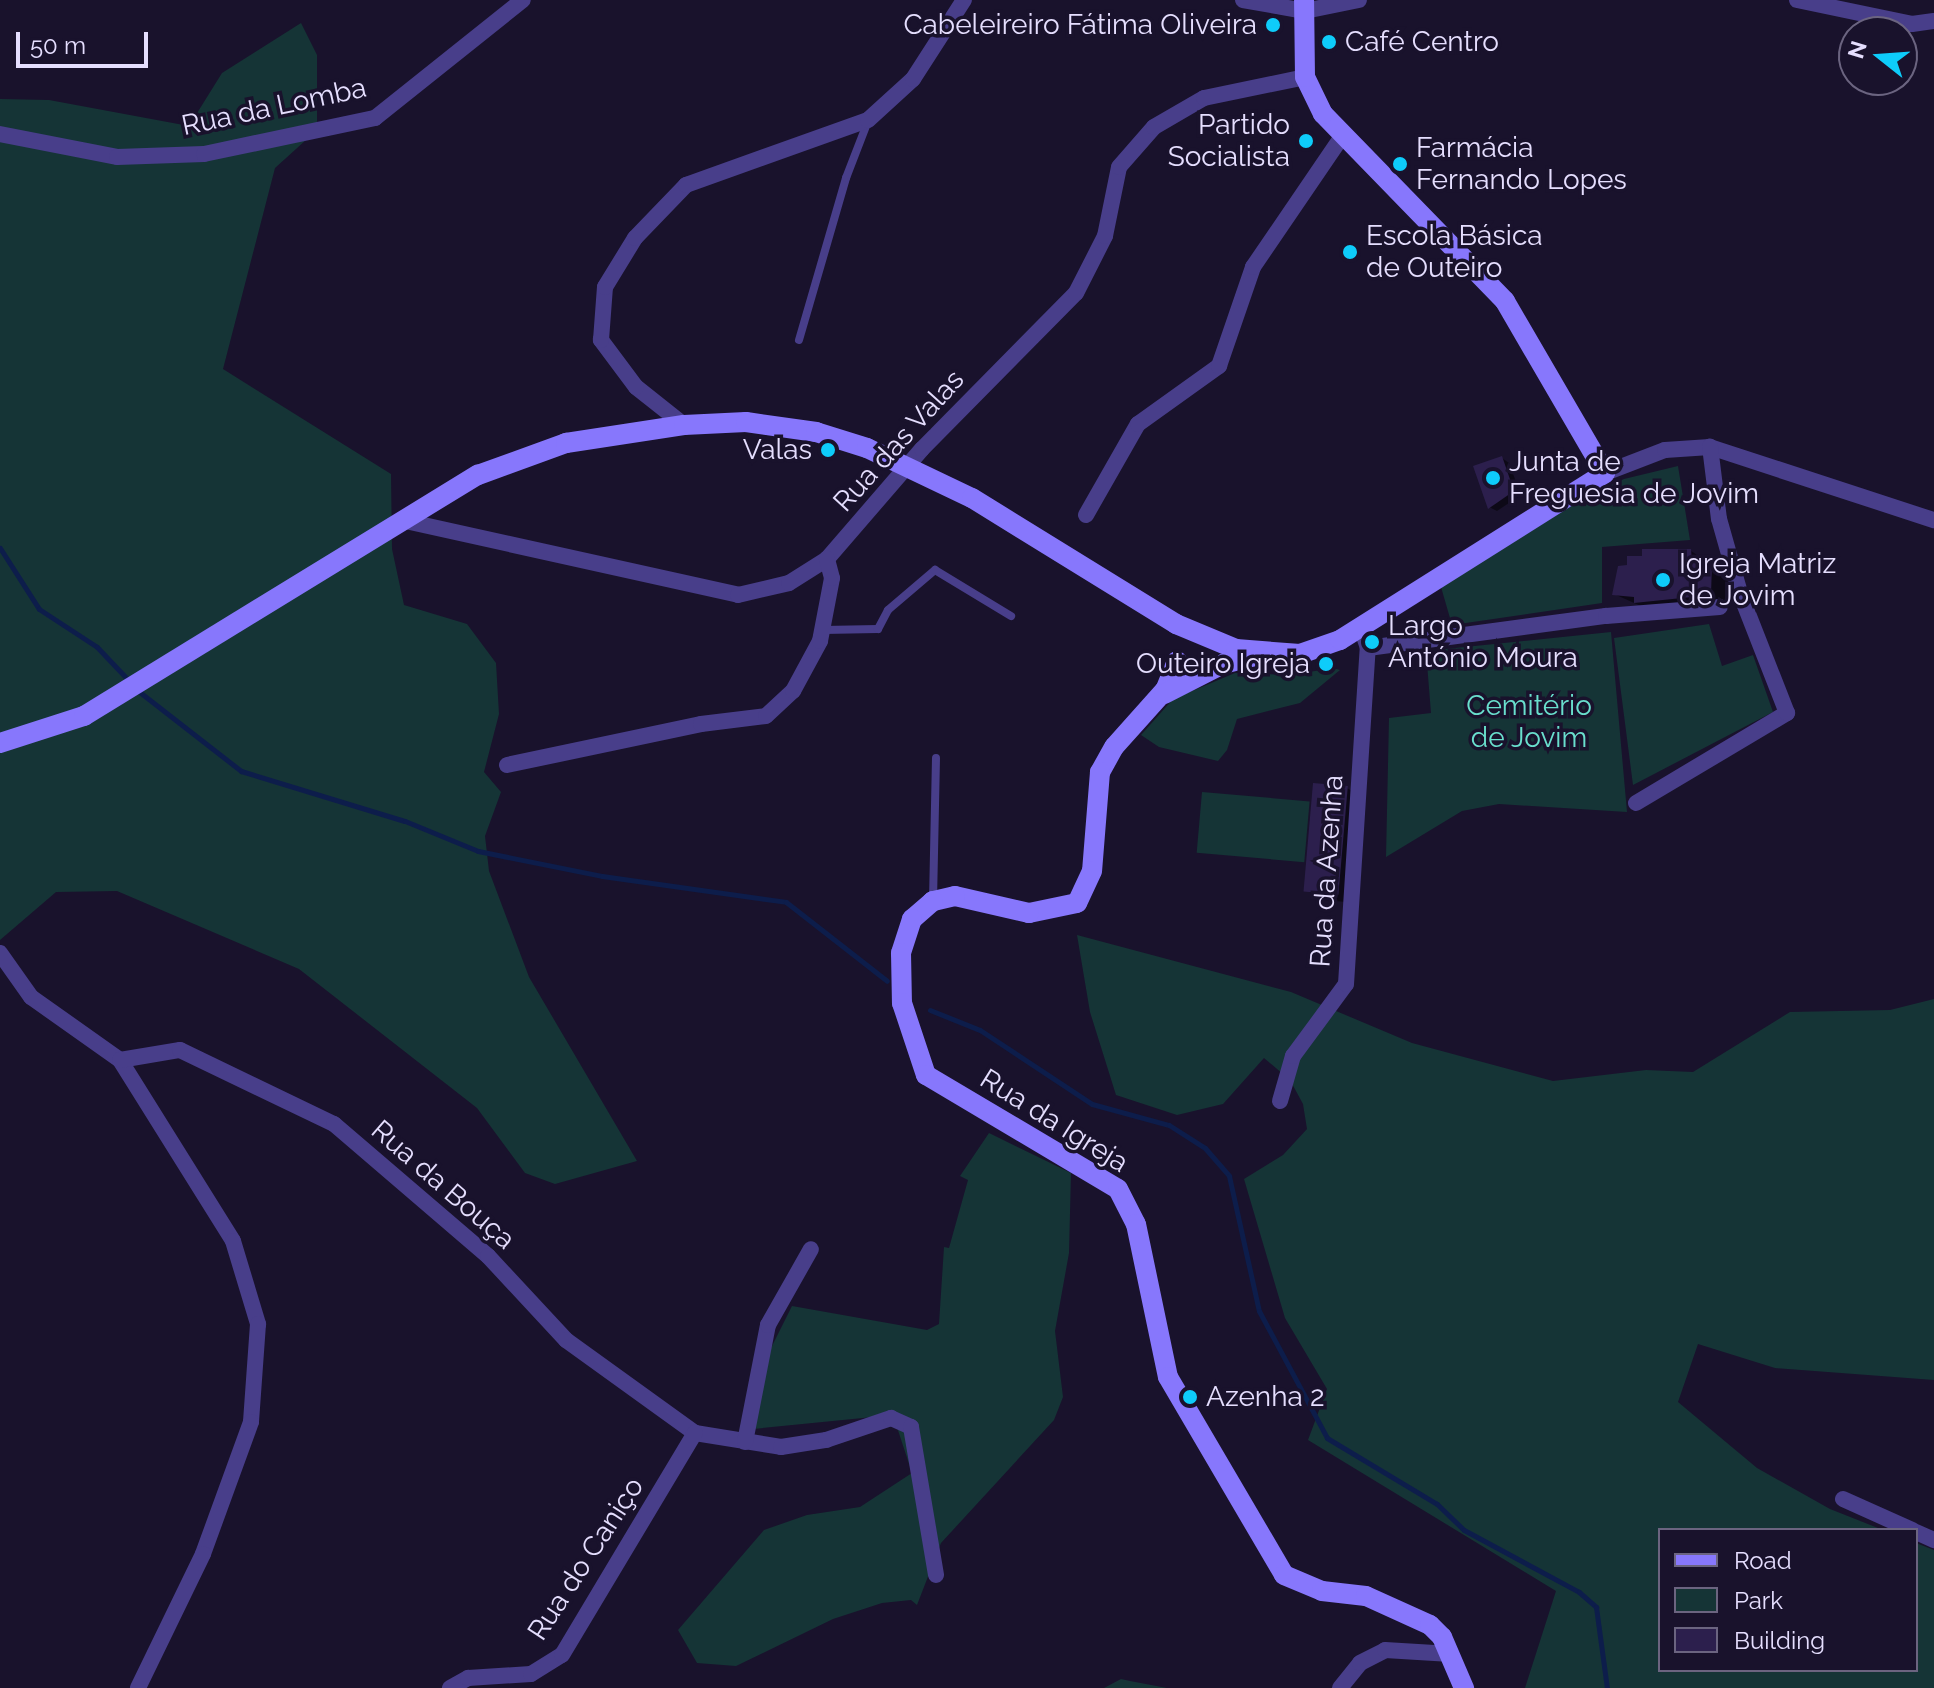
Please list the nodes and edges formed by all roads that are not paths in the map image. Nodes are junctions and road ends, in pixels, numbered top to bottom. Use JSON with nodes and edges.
{"nodes":[{"id":1,"x":523,"y":0,"type":"edge"},
{"id":2,"x":964,"y":0,"type":"edge"},
{"id":3,"x":1243,"y":0,"type":"edge"},
{"id":4,"x":1359,"y":0,"type":"edge"},
{"id":5,"x":1797,"y":0,"type":"edge"},
{"id":6,"x":1304,"y":6,"type":"edge"},
{"id":7,"x":1934,"y":21,"type":"edge"},
{"id":8,"x":1305,"y":77,"type":"junction"},
{"id":9,"x":868,"y":120,"type":"junction"},
{"id":10,"x":0,"y":134,"type":"edge"},
{"id":11,"x":1343,"y":135,"type":"junction"},
{"id":12,"x":799,"y":340,"type":"dead end"},
{"id":13,"x":684,"y":425,"type":"junction"},
{"id":14,"x":1710,"y":447,"type":"junction"},
{"id":15,"x":908,"y":465,"type":"junction"},
{"id":16,"x":1605,"y":473,"type":"junction"},
{"id":17,"x":1086,"y":515,"type":"dead end"},
{"id":18,"x":401,"y":520,"type":"junction"},
{"id":19,"x":1934,"y":520,"type":"edge"},
{"id":20,"x":827,"y":559,"type":"junction"},
{"id":21,"x":1720,"y":607,"type":"dead end"},
{"id":22,"x":1155,"y":612,"type":"junction"},
{"id":23,"x":1011,"y":616,"type":"dead end"},
{"id":24,"x":1361,"y":628,"type":"junction"},
{"id":25,"x":822,"y":630,"type":"junction"},
{"id":26,"x":1206,"y":637,"type":"junction"},
{"id":27,"x":1368,"y":648,"type":"junction"},
{"id":28,"x":1178,"y":654,"type":"junction"},
{"id":29,"x":1262,"y":655,"type":"junction"},
{"id":30,"x":1205,"y":673,"type":"junction"},
{"id":31,"x":1155,"y":702,"type":"junction"},
{"id":32,"x":0,"y":743,"type":"edge"},
{"id":33,"x":936,"y":758,"type":"dead end"},
{"id":34,"x":507,"y":765,"type":"dead end"},
{"id":35,"x":1636,"y":803,"type":"dead end"},
{"id":36,"x":933,"y":901,"type":"junction"},
{"id":37,"x":0,"y":953,"type":"edge"},
{"id":38,"x":120,"y":1060,"type":"junction"},
{"id":39,"x":1280,"y":1101,"type":"dead end"},
{"id":40,"x":811,"y":1249,"type":"dead end"},
{"id":41,"x":695,"y":1433,"type":"junction"},
{"id":42,"x":745,"y":1442,"type":"junction"},
{"id":43,"x":1843,"y":1499,"type":"dead end"},
{"id":44,"x":1907,"y":1528,"type":"edge"},
{"id":45,"x":936,"y":1575,"type":"dead end"},
{"id":46,"x":1451,"y":1654,"type":"junction"},
{"id":47,"x":138,"y":1688,"type":"edge"},
{"id":48,"x":450,"y":1688,"type":"edge"},
{"id":49,"x":1340,"y":1688,"type":"edge"},
{"id":50,"x":1464,"y":1688,"type":"edge"}],
"edges":[{"from":1,"to":10,"type":"street","name":"Rua da Lomba"},
{"from":2,"to":9,"type":"street"},
{"from":3,"to":6,"type":"street"},
{"from":4,"to":6,"type":"street"},
{"from":5,"to":7,"type":"street"},
{"from":6,"to":8,"type":"street"},
{"from":8,"to":11,"type":"street"},
{"from":8,"to":15,"type":"street","name":"Rua das Valas"},
{"from":9,"to":12,"type":"lane"},
{"from":9,"to":13,"type":"street"},
{"from":11,"to":16,"type":"street"},
{"from":11,"to":17,"type":"street"},
{"from":13,"to":15,"type":"street"},
{"from":13,"to":18,"type":"street"},
{"from":14,"to":16,"type":"street"},
{"from":14,"to":19,"type":"street"},
{"from":14,"to":35,"type":"street"},
{"from":15,"to":20,"type":"street","name":"Rua das Valas"},
{"from":15,"to":22,"type":"street"},
{"from":16,"to":24,"type":"street"},
{"from":18,"to":20,"type":"street","name":"Rua das Valas"},
{"from":18,"to":32,"type":"street"},
{"from":20,"to":25,"type":"street"},
{"from":21,"to":27,"type":"street"},
{"from":22,"to":26,"type":"street"},
{"from":22,"to":28,"type":"street"},
{"from":23,"to":25,"type":"lane"},
{"from":24,"to":27,"type":"street","name":"Rua da Azenha"},
{"from":24,"to":29,"type":"street"},
{"from":25,"to":34,"type":"street"},
{"from":26,"to":28,"type":"street"},
{"from":26,"to":29,"type":"street"},
{"from":26,"to":30,"type":"street"},
{"from":27,"to":39,"type":"street","name":"Rua da Azenha"},
{"from":28,"to":30,"type":"street"},
{"from":28,"to":31,"type":"street"},
{"from":29,"to":30,"type":"street"},
{"from":30,"to":31,"type":"street"},
{"from":31,"to":36,"type":"street"},
{"from":33,"to":36,"type":"lane"},
{"from":36,"to":46,"type":"street","name":"Rua da Igreja"},
{"from":37,"to":38,"type":"street"},
{"from":38,"to":41,"type":"street","name":"Rua da Bouça"},
{"from":38,"to":47,"type":"street"},
{"from":40,"to":42,"type":"street"},
{"from":41,"to":42,"type":"street"},
{"from":41,"to":48,"type":"street","name":"Rua do Caniço"},
{"from":42,"to":45,"type":"street"},
{"from":43,"to":44,"type":"street"},
{"from":46,"to":49,"type":"street"},
{"from":46,"to":50,"type":"street","name":"Rua da Igreja"}]}
